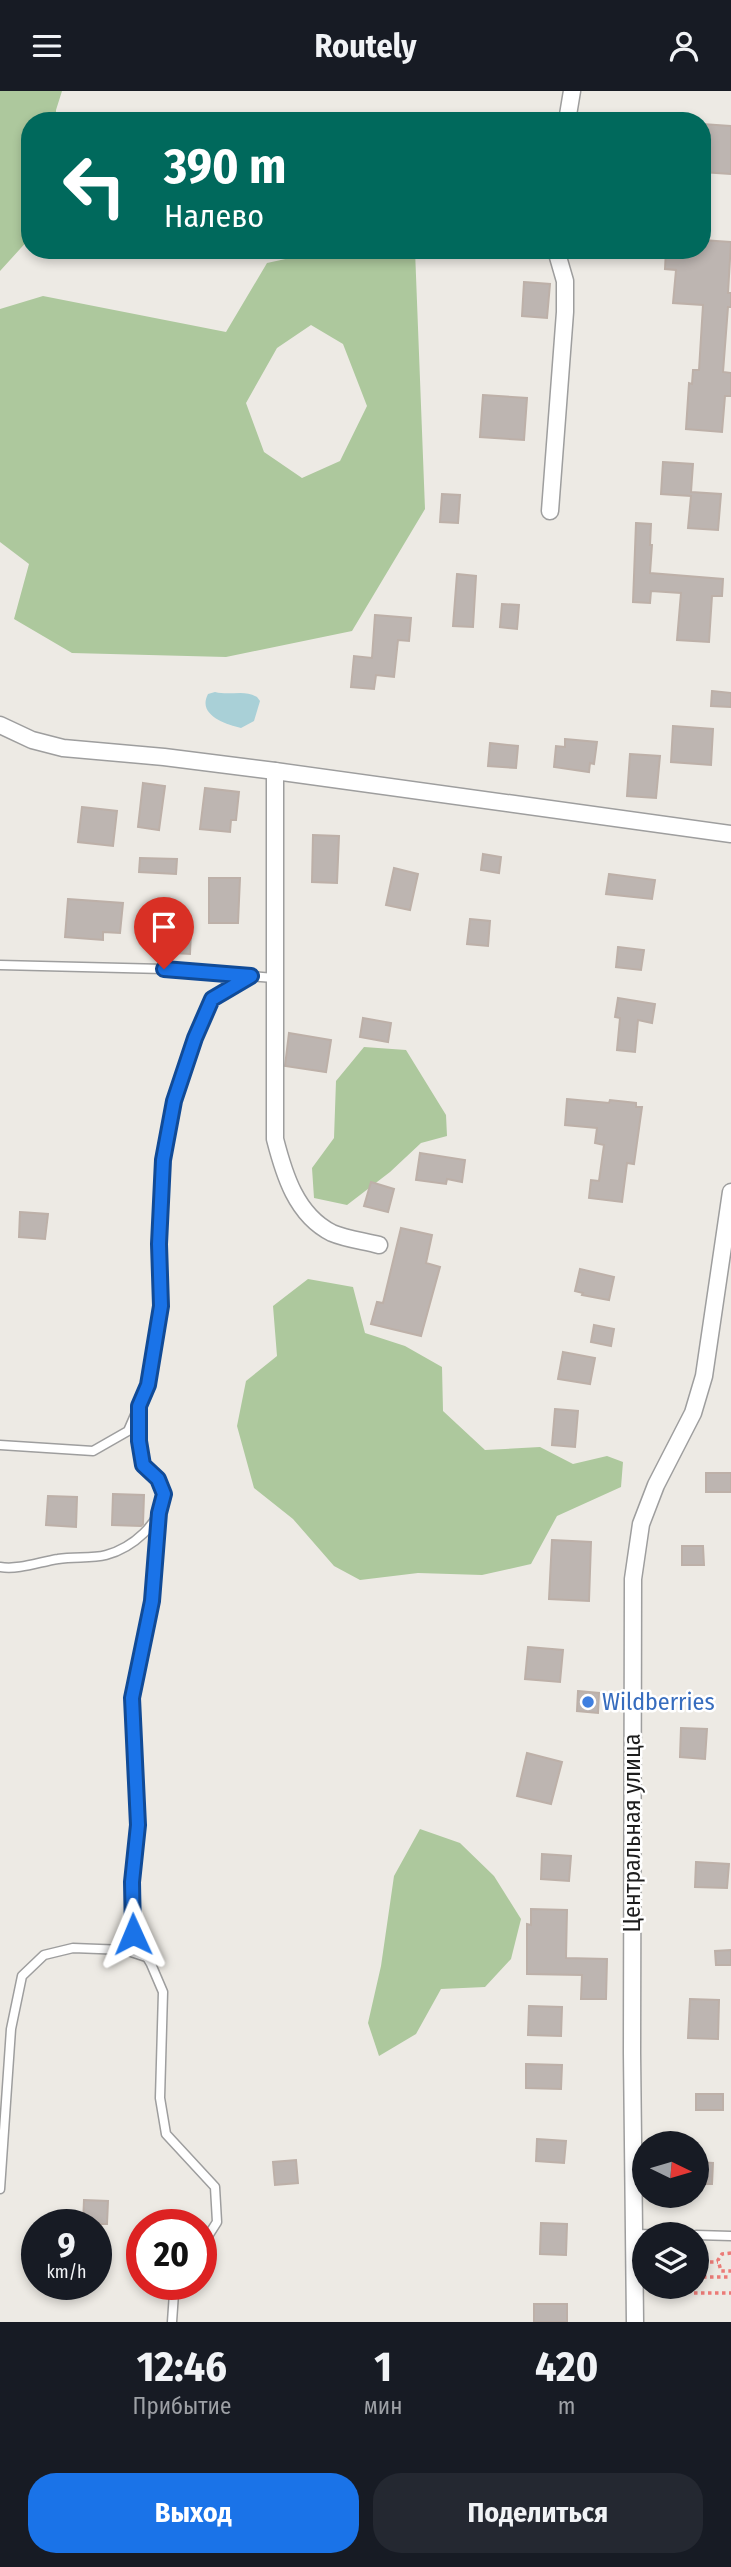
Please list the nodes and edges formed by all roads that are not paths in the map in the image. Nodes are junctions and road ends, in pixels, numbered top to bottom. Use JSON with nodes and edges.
{"nodes":[{"id":1,"x":572,"y":91,"type":"edge"},
{"id":2,"x":568,"y":112,"type":"edge"},
{"id":3,"x":559,"y":259,"type":"edge"},
{"id":4,"x":550,"y":511,"type":"dead end"},
{"id":5,"x":0,"y":725,"type":"edge"},
{"id":6,"x":275,"y":771,"type":"junction"},
{"id":7,"x":731,"y":834,"type":"edge"},
{"id":8,"x":0,"y":965,"type":"edge"},
{"id":9,"x":251,"y":976,"type":"junction"},
{"id":10,"x":274,"y":978,"type":"junction"},
{"id":11,"x":731,"y":1192,"type":"edge"},
{"id":12,"x":379,"y":1245,"type":"dead end"},
{"id":13,"x":139,"y":1406,"type":"junction"},
{"id":14,"x":0,"y":1445,"type":"edge"},
{"id":15,"x":159,"y":1513,"type":"junction"},
{"id":16,"x":0,"y":1567,"type":"edge"},
{"id":17,"x":146,"y":1957,"type":"junction"},
{"id":18,"x":0,"y":2189,"type":"edge"},
{"id":19,"x":216,"y":2209,"type":"edge"},
{"id":20,"x":634,"y":2222,"type":"edge"},
{"id":21,"x":709,"y":2235,"type":"edge"},
{"id":22,"x":731,"y":2236,"type":"edge"},
{"id":23,"x":635,"y":2299,"type":"edge"},
{"id":24,"x":174,"y":2300,"type":"edge"},
{"id":25,"x":172,"y":2322,"type":"edge"},
{"id":26,"x":635,"y":2322,"type":"edge"}],
"edges":[{"from":1,"to":2,"type":"street"},
{"from":3,"to":4,"type":"street"},
{"from":5,"to":6,"type":"street"},
{"from":6,"to":7,"type":"street"},
{"from":6,"to":10,"type":"street"},
{"from":8,"to":9,"type":"lane"},
{"from":9,"to":10,"type":"lane"},
{"from":9,"to":13,"type":"lane"},
{"from":10,"to":12,"type":"street"},
{"from":11,"to":20,"type":"street","name":"Центральная улица"},
{"from":13,"to":14,"type":"lane"},
{"from":13,"to":15,"type":"lane"},
{"from":15,"to":16,"type":"lane"},
{"from":15,"to":17,"type":"lane"},
{"from":17,"to":18,"type":"lane"},
{"from":17,"to":19,"type":"lane"},
{"from":21,"to":22,"type":"lane"},
{"from":23,"to":26,"type":"street","name":"Центральная улица"},
{"from":24,"to":25,"type":"lane"}]}
